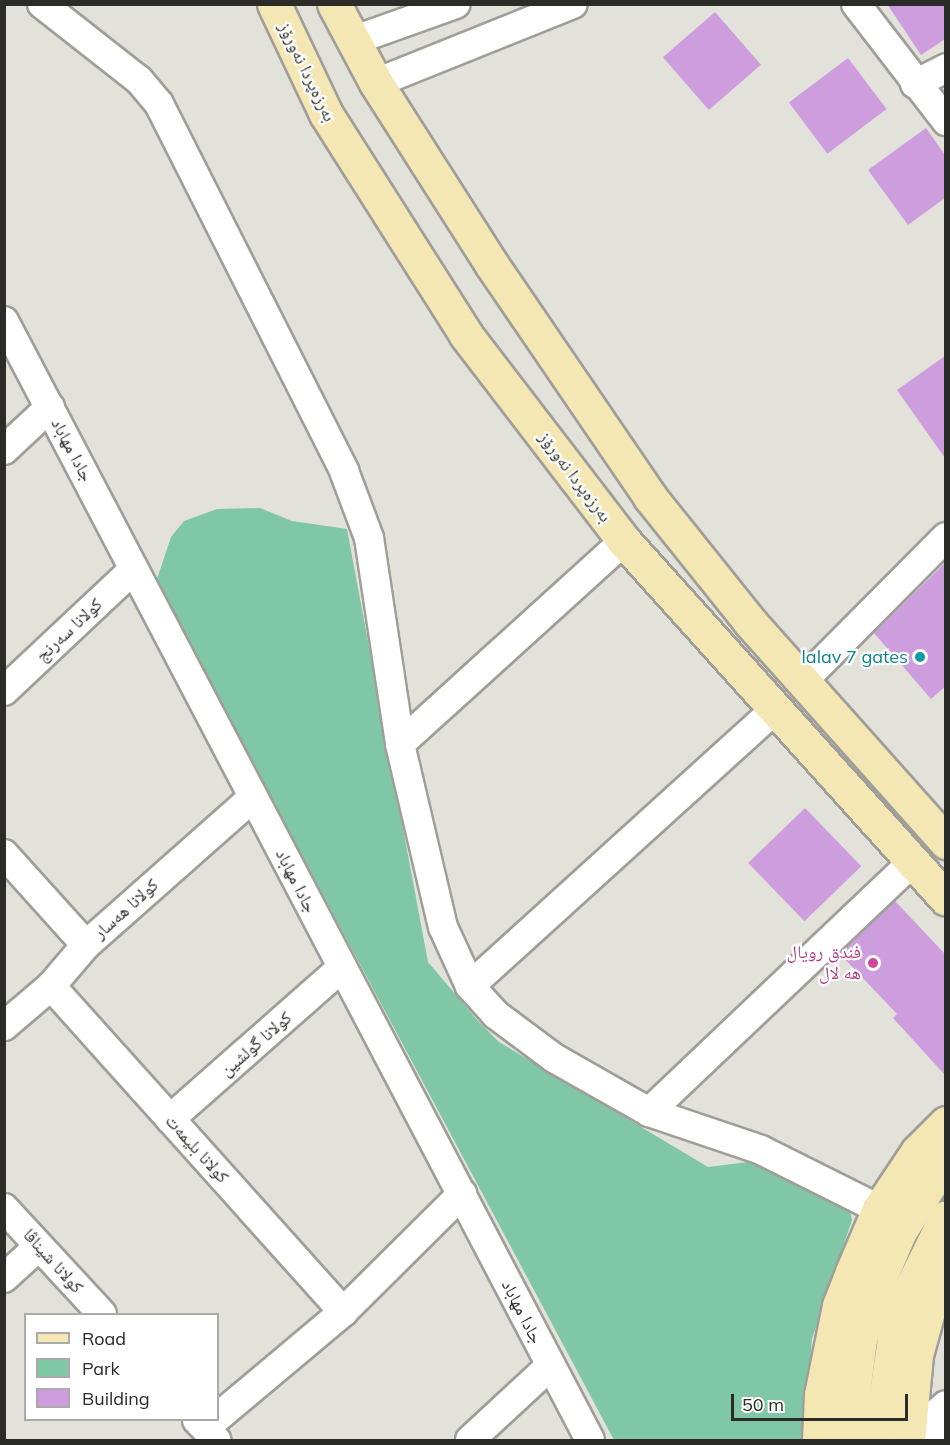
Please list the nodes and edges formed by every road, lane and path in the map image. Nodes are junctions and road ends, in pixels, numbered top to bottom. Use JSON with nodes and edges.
{"nodes":[{"id":1,"x":42,"y":4,"type":"edge"},
{"id":2,"x":274,"y":4,"type":"edge"},
{"id":3,"x":334,"y":4,"type":"edge"},
{"id":4,"x":456,"y":4,"type":"edge"},
{"id":5,"x":573,"y":4,"type":"edge"},
{"id":6,"x":856,"y":4,"type":"edge"},
{"id":7,"x":352,"y":41,"type":"junction"},
{"id":8,"x":945,"y":68,"type":"edge"},
{"id":9,"x":376,"y":82,"type":"junction"},
{"id":10,"x":915,"y":84,"type":"junction"},
{"id":11,"x":945,"y":121,"type":"edge"},
{"id":12,"x":4,"y":321,"type":"edge"},
{"id":13,"x":50,"y":407,"type":"junction"},
{"id":14,"x":4,"y":450,"type":"edge"},
{"id":15,"x":945,"y":537,"type":"edge"},
{"id":16,"x":624,"y":541,"type":"junction"},
{"id":17,"x":134,"y":569,"type":"junction"},
{"id":18,"x":802,"y":682,"type":"junction"},
{"id":19,"x":4,"y":691,"type":"edge"},
{"id":20,"x":775,"y":710,"type":"junction"},
{"id":21,"x":400,"y":744,"type":"junction"},
{"id":22,"x":253,"y":797,"type":"junction"},
{"id":23,"x":945,"y":842,"type":"edge"},
{"id":24,"x":4,"y":854,"type":"edge"},
{"id":25,"x":912,"y":862,"type":"junction"},
{"id":26,"x":945,"y":898,"type":"edge"},
{"id":27,"x":86,"y":945,"type":"junction"},
{"id":28,"x":341,"y":968,"type":"junction"},
{"id":29,"x":51,"y":986,"type":"junction"},
{"id":30,"x":470,"y":986,"type":"junction"},
{"id":31,"x":4,"y":1026,"type":"edge"},
{"id":32,"x":649,"y":1112,"type":"junction"},
{"id":33,"x":170,"y":1119,"type":"junction"},
{"id":34,"x":945,"y":1123,"type":"edge"},
{"id":35,"x":945,"y":1159,"type":"edge"},
{"id":36,"x":462,"y":1194,"type":"junction"},
{"id":37,"x":4,"y":1208,"type":"edge"},
{"id":38,"x":879,"y":1209,"type":"junction"},
{"id":39,"x":945,"y":1217,"type":"edge"},
{"id":40,"x":39,"y":1246,"type":"junction"},
{"id":41,"x":945,"y":1275,"type":"edge"},
{"id":42,"x":4,"y":1278,"type":"edge"},
{"id":43,"x":344,"y":1312,"type":"junction"},
{"id":44,"x":101,"y":1313,"type":"edge"},
{"id":45,"x":550,"y":1366,"type":"junction"},
{"id":46,"x":945,"y":1405,"type":"edge"},
{"id":47,"x":219,"y":1417,"type":"edge"},
{"id":48,"x":470,"y":1440,"type":"edge"},
{"id":49,"x":590,"y":1440,"type":"edge"},
{"id":50,"x":819,"y":1440,"type":"edge"},
{"id":51,"x":847,"y":1440,"type":"edge"},
{"id":52,"x":879,"y":1440,"type":"edge"},
{"id":53,"x":908,"y":1440,"type":"edge"},
{"id":54,"x":933,"y":1440,"type":"edge"}],
"edges":[{"from":1,"to":21,"type":"street"},
{"from":2,"to":16,"type":"main road","name":"بەرزەپردا نەورۆز"},
{"from":3,"to":7,"type":"main road"},
{"from":4,"to":7,"type":"street"},
{"from":5,"to":9,"type":"street"},
{"from":6,"to":10,"type":"street"},
{"from":7,"to":9,"type":"main road"},
{"from":8,"to":10,"type":"street"},
{"from":9,"to":18,"type":"main road"},
{"from":10,"to":11,"type":"street"},
{"from":12,"to":13,"type":"street","name":"جادا مهاباد"},
{"from":13,"to":14,"type":"street"},
{"from":13,"to":17,"type":"street","name":"جادا مهاباد"},
{"from":15,"to":18,"type":"street"},
{"from":16,"to":20,"type":"main road","name":"بەرزەپردا نەورۆز"},
{"from":16,"to":21,"type":"street"},
{"from":17,"to":19,"type":"street","name":"کولانا سەرنج"},
{"from":17,"to":22,"type":"street","name":"جادا مهاباد"},
{"from":18,"to":23,"type":"main road"},
{"from":20,"to":25,"type":"main road","name":"بەرزەپردا نەورۆز"},
{"from":20,"to":30,"type":"street"},
{"from":21,"to":30,"type":"street"},
{"from":22,"to":27,"type":"street","name":"کولانا هه‌سار"},
{"from":22,"to":28,"type":"street","name":"جادا مهاباد"},
{"from":24,"to":27,"type":"street"},
{"from":25,"to":26,"type":"main road","name":"بەرزەپردا نەورۆز"},
{"from":25,"to":32,"type":"street"},
{"from":27,"to":29,"type":"street","name":"کولانا هه‌سار"},
{"from":28,"to":33,"type":"street","name":"کولانا گولشین"},
{"from":28,"to":36,"type":"street","name":"جادا مهاباد"},
{"from":29,"to":31,"type":"street","name":"کولانا هه‌سار"},
{"from":29,"to":33,"type":"street","name":"کولانا بلیمه‌ت"},
{"from":30,"to":32,"type":"street"},
{"from":32,"to":38,"type":"street"},
{"from":33,"to":43,"type":"street","name":"کولانا بلیمه‌ت"},
{"from":34,"to":38,"type":"main road"},
{"from":35,"to":51,"type":"main road"},
{"from":36,"to":43,"type":"street"},
{"from":36,"to":45,"type":"street","name":"جادا مهاباد"},
{"from":37,"to":40,"type":"street","name":"کولانا شیناڤا"},
{"from":38,"to":50,"type":"main road"},
{"from":39,"to":52,"type":"main road"},
{"from":40,"to":42,"type":"street"},
{"from":40,"to":44,"type":"street","name":"کولانا شیناڤا"},
{"from":41,"to":53,"type":"main road"},
{"from":43,"to":47,"type":"street"},
{"from":45,"to":48,"type":"street"},
{"from":45,"to":49,"type":"street","name":"جادا مهاباد"},
{"from":46,"to":54,"type":"street"}]}
